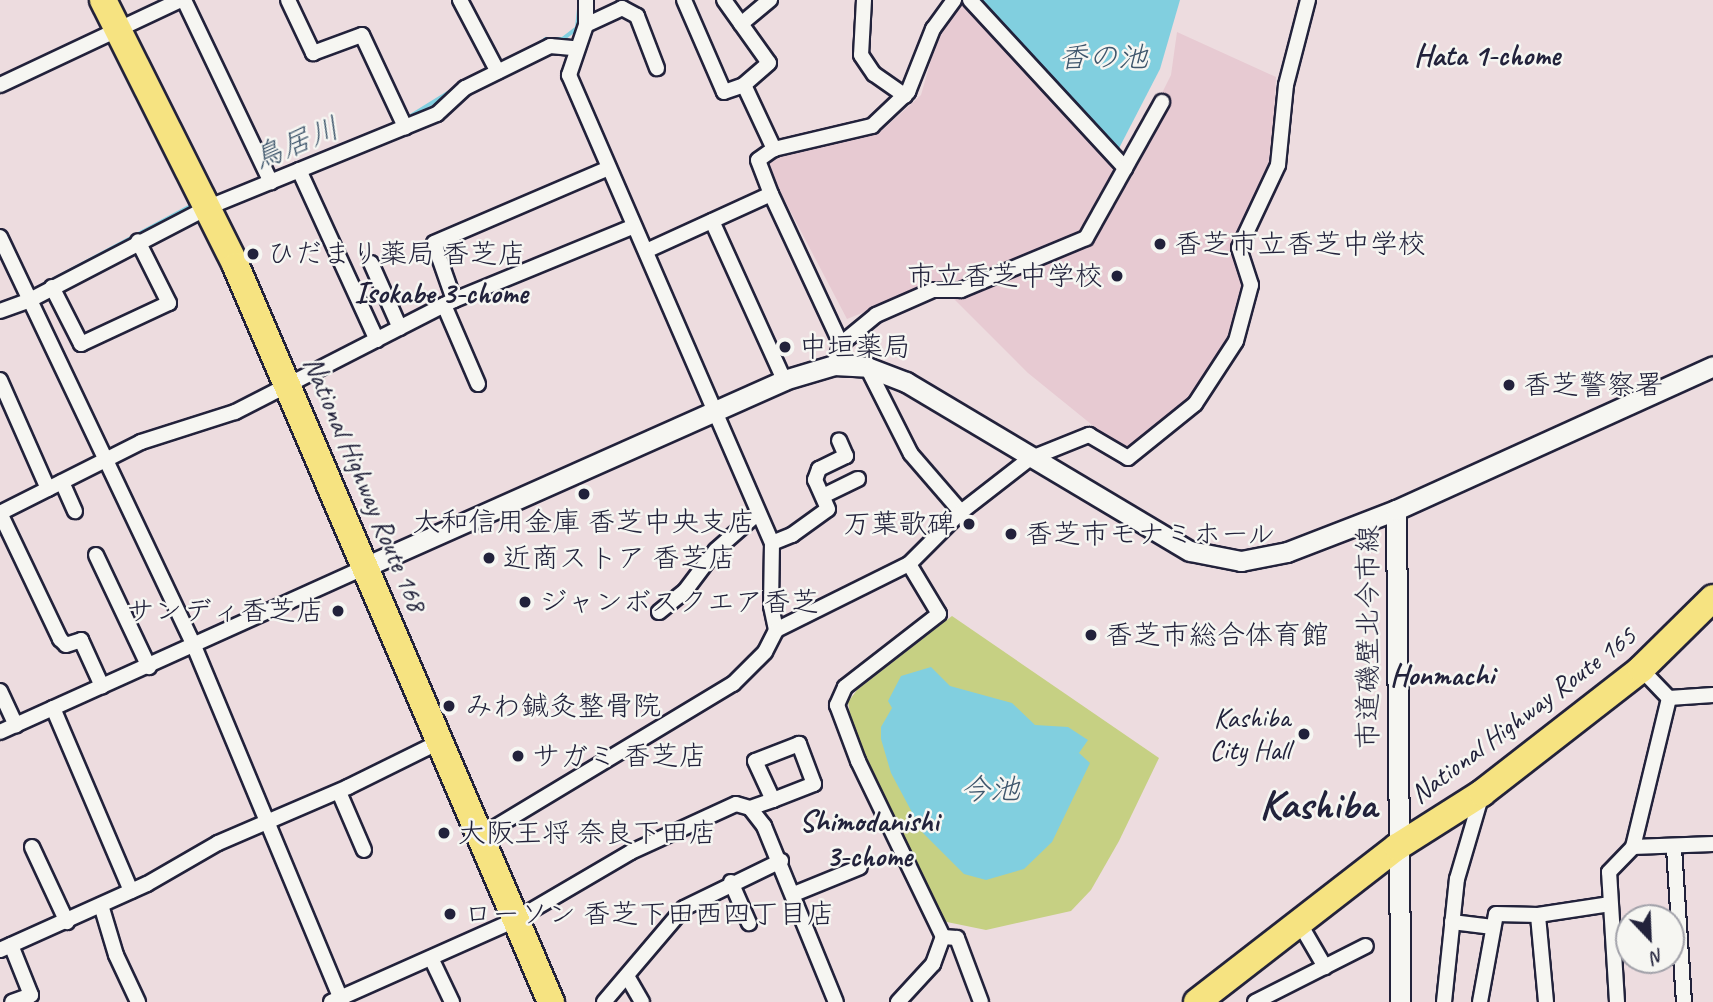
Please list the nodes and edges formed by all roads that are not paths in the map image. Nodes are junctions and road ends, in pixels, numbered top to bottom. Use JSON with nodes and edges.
{"nodes":[{"id":1,"x":103,"y":0,"type":"edge"},
{"id":2,"x":183,"y":0,"type":"edge"},
{"id":3,"x":288,"y":0,"type":"edge"},
{"id":4,"x":460,"y":0,"type":"edge"},
{"id":5,"x":586,"y":0,"type":"edge"},
{"id":6,"x":724,"y":0,"type":"edge"},
{"id":7,"x":770,"y":0,"type":"edge"},
{"id":8,"x":864,"y":0,"type":"edge"},
{"id":9,"x":954,"y":0,"type":"edge"},
{"id":10,"x":970,"y":0,"type":"edge"},
{"id":11,"x":1308,"y":0,"type":"edge"},
{"id":12,"x":688,"y":2,"type":"edge"},
{"id":13,"x":741,"y":24,"type":"junction"},
{"id":14,"x":586,"y":25,"type":"junction"},
{"id":15,"x":117,"y":29,"type":"junction"},
{"id":16,"x":575,"y":48,"type":"junction"},
{"id":17,"x":657,"y":68,"type":"dead end"},
{"id":18,"x":498,"y":72,"type":"junction"},
{"id":19,"x":0,"y":85,"type":"edge"},
{"id":20,"x":744,"y":85,"type":"junction"},
{"id":21,"x":905,"y":96,"type":"junction"},
{"id":22,"x":1162,"y":102,"type":"dead end"},
{"id":23,"x":405,"y":127,"type":"junction"},
{"id":24,"x":774,"y":149,"type":"junction"},
{"id":25,"x":1125,"y":168,"type":"junction"},
{"id":26,"x":607,"y":169,"type":"junction"},
{"id":27,"x":299,"y":170,"type":"junction"},
{"id":28,"x":271,"y":182,"type":"junction"},
{"id":29,"x":771,"y":194,"type":"junction"},
{"id":30,"x":205,"y":200,"type":"junction"},
{"id":31,"x":712,"y":221,"type":"junction"},
{"id":32,"x":632,"y":227,"type":"junction"},
{"id":33,"x":0,"y":237,"type":"edge"},
{"id":34,"x":138,"y":240,"type":"junction"},
{"id":35,"x":646,"y":251,"type":"junction"},
{"id":36,"x":371,"y":263,"type":"dead end"},
{"id":37,"x":52,"y":287,"type":"junction"},
{"id":38,"x":28,"y":296,"type":"junction"},
{"id":39,"x":449,"y":302,"type":"junction"},
{"id":40,"x":0,"y":312,"type":"edge"},
{"id":41,"x":400,"y":328,"type":"junction"},
{"id":42,"x":377,"y":340,"type":"junction"},
{"id":43,"x":841,"y":344,"type":"junction"},
{"id":44,"x":834,"y":365,"type":"junction"},
{"id":45,"x":1713,"y":366,"type":"edge"},
{"id":46,"x":867,"y":367,"type":"junction"},
{"id":47,"x":0,"y":380,"type":"edge"},
{"id":48,"x":784,"y":380,"type":"junction"},
{"id":49,"x":478,"y":384,"type":"dead end"},
{"id":50,"x":288,"y":386,"type":"junction"},
{"id":51,"x":714,"y":411,"type":"junction"},
{"id":52,"x":839,"y":440,"type":"dead end"},
{"id":53,"x":1029,"y":459,"type":"junction"},
{"id":54,"x":105,"y":460,"type":"junction"},
{"id":55,"x":858,"y":479,"type":"dead end"},
{"id":56,"x":62,"y":482,"type":"junction"},
{"id":57,"x":48,"y":489,"type":"junction"},
{"id":58,"x":823,"y":496,"type":"junction"},
{"id":59,"x":75,"y":510,"type":"dead end"},
{"id":60,"x":1396,"y":510,"type":"junction"},
{"id":61,"x":961,"y":512,"type":"junction"},
{"id":62,"x":0,"y":513,"type":"edge"},
{"id":63,"x":758,"y":513,"type":"junction"},
{"id":64,"x":772,"y":543,"type":"junction"},
{"id":65,"x":96,"y":555,"type":"dead end"},
{"id":66,"x":909,"y":564,"type":"junction"},
{"id":67,"x":367,"y":566,"type":"junction"},
{"id":68,"x":1713,"y":598,"type":"edge"},
{"id":69,"x":659,"y":611,"type":"dead end"},
{"id":70,"x":776,"y":630,"type":"junction"},
{"id":71,"x":194,"y":646,"type":"junction"},
{"id":72,"x":149,"y":667,"type":"junction"},
{"id":73,"x":1641,"y":669,"type":"junction"},
{"id":74,"x":102,"y":686,"type":"junction"},
{"id":75,"x":0,"y":691,"type":"edge"},
{"id":76,"x":1713,"y":695,"type":"edge"},
{"id":77,"x":1668,"y":698,"type":"junction"},
{"id":78,"x":53,"y":708,"type":"junction"},
{"id":79,"x":16,"y":725,"type":"junction"},
{"id":80,"x":0,"y":732,"type":"edge"},
{"id":81,"x":439,"y":742,"type":"junction"},
{"id":82,"x":339,"y":792,"type":"junction"},
{"id":83,"x":1482,"y":793,"type":"junction"},
{"id":84,"x":772,"y":800,"type":"junction"},
{"id":85,"x":750,"y":808,"type":"junction"},
{"id":86,"x":267,"y":821,"type":"junction"},
{"id":87,"x":479,"y":836,"type":"junction"},
{"id":88,"x":1713,"y":844,"type":"edge"},
{"id":89,"x":32,"y":847,"type":"dead end"},
{"id":90,"x":1398,"y":847,"type":"junction"},
{"id":91,"x":1633,"y":847,"type":"junction"},
{"id":92,"x":1674,"y":848,"type":"junction"},
{"id":93,"x":364,"y":850,"type":"dead end"},
{"id":94,"x":781,"y":861,"type":"junction"},
{"id":95,"x":860,"y":867,"type":"dead end"},
{"id":96,"x":731,"y":882,"type":"junction"},
{"id":97,"x":131,"y":891,"type":"junction"},
{"id":98,"x":794,"y":894,"type":"junction"},
{"id":99,"x":1610,"y":904,"type":"junction"},
{"id":100,"x":101,"y":905,"type":"junction"},
{"id":101,"x":1538,"y":915,"type":"junction"},
{"id":102,"x":514,"y":920,"type":"junction"},
{"id":103,"x":66,"y":922,"type":"junction"},
{"id":104,"x":1452,"y":922,"type":"junction"},
{"id":105,"x":749,"y":923,"type":"dead end"},
{"id":106,"x":1300,"y":924,"type":"junction"},
{"id":107,"x":1491,"y":928,"type":"junction"},
{"id":108,"x":943,"y":937,"type":"junction"},
{"id":109,"x":1366,"y":946,"type":"dead end"},
{"id":110,"x":5,"y":947,"type":"edge"},
{"id":111,"x":431,"y":958,"type":"junction"},
{"id":112,"x":1325,"y":967,"type":"junction"},
{"id":113,"x":627,"y":976,"type":"junction"},
{"id":114,"x":337,"y":1001,"type":"edge"},
{"id":115,"x":12,"y":1002,"type":"edge"},
{"id":116,"x":138,"y":1002,"type":"edge"},
{"id":117,"x":452,"y":1002,"type":"edge"},
{"id":118,"x":551,"y":1002,"type":"edge"},
{"id":119,"x":604,"y":1002,"type":"edge"},
{"id":120,"x":642,"y":1002,"type":"edge"},
{"id":121,"x":836,"y":1002,"type":"edge"},
{"id":122,"x":898,"y":1002,"type":"edge"},
{"id":123,"x":981,"y":1002,"type":"edge"},
{"id":124,"x":1197,"y":1002,"type":"edge"},
{"id":125,"x":1255,"y":1002,"type":"edge"},
{"id":126,"x":1400,"y":1002,"type":"edge"},
{"id":127,"x":1444,"y":1002,"type":"edge"},
{"id":128,"x":1480,"y":1002,"type":"edge"},
{"id":129,"x":1546,"y":1002,"type":"edge"},
{"id":130,"x":1617,"y":1002,"type":"edge"},
{"id":131,"x":1684,"y":1002,"type":"edge"}],
"edges":[{"from":1,"to":15,"type":"highway","name":"National Highway Route 168"},
{"from":2,"to":15,"type":"street"},
{"from":2,"to":28,"type":"street"},
{"from":3,"to":23,"type":"street"},
{"from":4,"to":18,"type":"street"},
{"from":5,"to":14,"type":"street"},
{"from":6,"to":13,"type":"street"},
{"from":7,"to":13,"type":"street"},
{"from":8,"to":21,"type":"street"},
{"from":9,"to":21,"type":"street"},
{"from":10,"to":25,"type":"street"},
{"from":11,"to":53,"type":"street"},
{"from":12,"to":20,"type":"street"},
{"from":13,"to":20,"type":"street"},
{"from":14,"to":16,"type":"street"},
{"from":14,"to":17,"type":"street"},
{"from":15,"to":19,"type":"street"},
{"from":15,"to":30,"type":"highway","name":"National Highway Route 168"},
{"from":16,"to":18,"type":"street"},
{"from":16,"to":26,"type":"street"},
{"from":18,"to":23,"type":"street"},
{"from":20,"to":24,"type":"street"},
{"from":21,"to":24,"type":"street"},
{"from":22,"to":25,"type":"street"},
{"from":23,"to":27,"type":"street"},
{"from":24,"to":29,"type":"street"},
{"from":25,"to":43,"type":"street"},
{"from":26,"to":32,"type":"street"},
{"from":26,"to":39,"type":"street"},
{"from":27,"to":28,"type":"street"},
{"from":27,"to":42,"type":"street"},
{"from":28,"to":30,"type":"street"},
{"from":29,"to":31,"type":"street"},
{"from":29,"to":43,"type":"street"},
{"from":30,"to":34,"type":"street"},
{"from":30,"to":50,"type":"highway","name":"National Highway Route 168"},
{"from":31,"to":35,"type":"street"},
{"from":31,"to":48,"type":"street"},
{"from":32,"to":35,"type":"street"},
{"from":32,"to":39,"type":"street"},
{"from":33,"to":38,"type":"street"},
{"from":34,"to":37,"type":"street"},
{"from":34,"to":37,"type":"street"},
{"from":35,"to":51,"type":"street"},
{"from":36,"to":41,"type":"street"},
{"from":37,"to":38,"type":"street"},
{"from":38,"to":40,"type":"street"},
{"from":38,"to":54,"type":"street"},
{"from":39,"to":41,"type":"street"},
{"from":39,"to":49,"type":"street"},
{"from":41,"to":42,"type":"street"},
{"from":42,"to":50,"type":"street"},
{"from":43,"to":44,"type":"street"},
{"from":44,"to":46,"type":"street"},
{"from":44,"to":48,"type":"street"},
{"from":45,"to":60,"type":"street"},
{"from":46,"to":53,"type":"street"},
{"from":46,"to":61,"type":"street"},
{"from":47,"to":57,"type":"street"},
{"from":48,"to":51,"type":"street"},
{"from":50,"to":54,"type":"street"},
{"from":50,"to":67,"type":"highway","name":"National Highway Route 168"},
{"from":51,"to":63,"type":"street"},
{"from":51,"to":67,"type":"street"},
{"from":52,"to":58,"type":"street"},
{"from":53,"to":60,"type":"street"},
{"from":53,"to":61,"type":"street"},
{"from":54,"to":56,"type":"street"},
{"from":54,"to":71,"type":"street"},
{"from":55,"to":58,"type":"street"},
{"from":56,"to":57,"type":"street"},
{"from":56,"to":59,"type":"street"},
{"from":57,"to":62,"type":"street"},
{"from":58,"to":64,"type":"street"},
{"from":60,"to":90,"type":"street","name":"市道磯壁北今市線"},
{"from":61,"to":66,"type":"street"},
{"from":62,"to":74,"type":"street"},
{"from":63,"to":64,"type":"street"},
{"from":63,"to":69,"type":"street"},
{"from":64,"to":70,"type":"street"},
{"from":65,"to":72,"type":"street"},
{"from":66,"to":70,"type":"street"},
{"from":66,"to":108,"type":"street"},
{"from":67,"to":71,"type":"street"},
{"from":67,"to":81,"type":"highway","name":"National Highway Route 168"},
{"from":68,"to":73,"type":"highway","name":"National Highway Route 165"},
{"from":70,"to":87,"type":"street"},
{"from":71,"to":72,"type":"street"},
{"from":71,"to":86,"type":"street"},
{"from":72,"to":74,"type":"street"},
{"from":73,"to":77,"type":"street"},
{"from":73,"to":83,"type":"highway","name":"National Highway Route 165"},
{"from":74,"to":78,"type":"street"},
{"from":75,"to":79,"type":"street"},
{"from":76,"to":77,"type":"street"},
{"from":77,"to":91,"type":"street"},
{"from":78,"to":79,"type":"street"},
{"from":78,"to":97,"type":"street"},
{"from":79,"to":80,"type":"street"},
{"from":81,"to":82,"type":"street"},
{"from":81,"to":87,"type":"highway","name":"National Highway Route 168"},
{"from":82,"to":86,"type":"street"},
{"from":82,"to":93,"type":"street"},
{"from":83,"to":90,"type":"highway","name":"National Highway Route 165"},
{"from":83,"to":104,"type":"street"},
{"from":84,"to":84,"type":"street"},
{"from":84,"to":85,"type":"street"},
{"from":85,"to":94,"type":"street"},
{"from":85,"to":102,"type":"street"},
{"from":86,"to":97,"type":"street"},
{"from":86,"to":114,"type":"street"},
{"from":87,"to":102,"type":"highway","name":"National Highway Route 168"},
{"from":88,"to":92,"type":"street"},
{"from":89,"to":103,"type":"street"},
{"from":90,"to":106,"type":"highway","name":"National Highway Route 165"},
{"from":90,"to":126,"type":"street","name":"市道磯壁北今市線"},
{"from":91,"to":92,"type":"street"},
{"from":91,"to":99,"type":"street"},
{"from":92,"to":131,"type":"street"},
{"from":94,"to":96,"type":"street"},
{"from":94,"to":98,"type":"street"},
{"from":95,"to":98,"type":"street"},
{"from":96,"to":105,"type":"street"},
{"from":96,"to":113,"type":"street"},
{"from":97,"to":100,"type":"street"},
{"from":98,"to":121,"type":"street"},
{"from":99,"to":101,"type":"street"},
{"from":99,"to":130,"type":"street"},
{"from":100,"to":103,"type":"street"},
{"from":100,"to":116,"type":"street"},
{"from":101,"to":107,"type":"street"},
{"from":101,"to":129,"type":"street"},
{"from":102,"to":111,"type":"street"},
{"from":102,"to":118,"type":"highway","name":"National Highway Route 168"},
{"from":103,"to":110,"type":"street"},
{"from":104,"to":107,"type":"street"},
{"from":104,"to":127,"type":"street"},
{"from":106,"to":112,"type":"street"},
{"from":106,"to":124,"type":"highway","name":"National Highway Route 165"},
{"from":107,"to":128,"type":"street"},
{"from":108,"to":122,"type":"street"},
{"from":108,"to":123,"type":"street"},
{"from":109,"to":112,"type":"street"},
{"from":110,"to":115,"type":"street"},
{"from":111,"to":114,"type":"street"},
{"from":111,"to":117,"type":"street"},
{"from":112,"to":125,"type":"street"},
{"from":113,"to":119,"type":"street"},
{"from":113,"to":120,"type":"street"}]}
